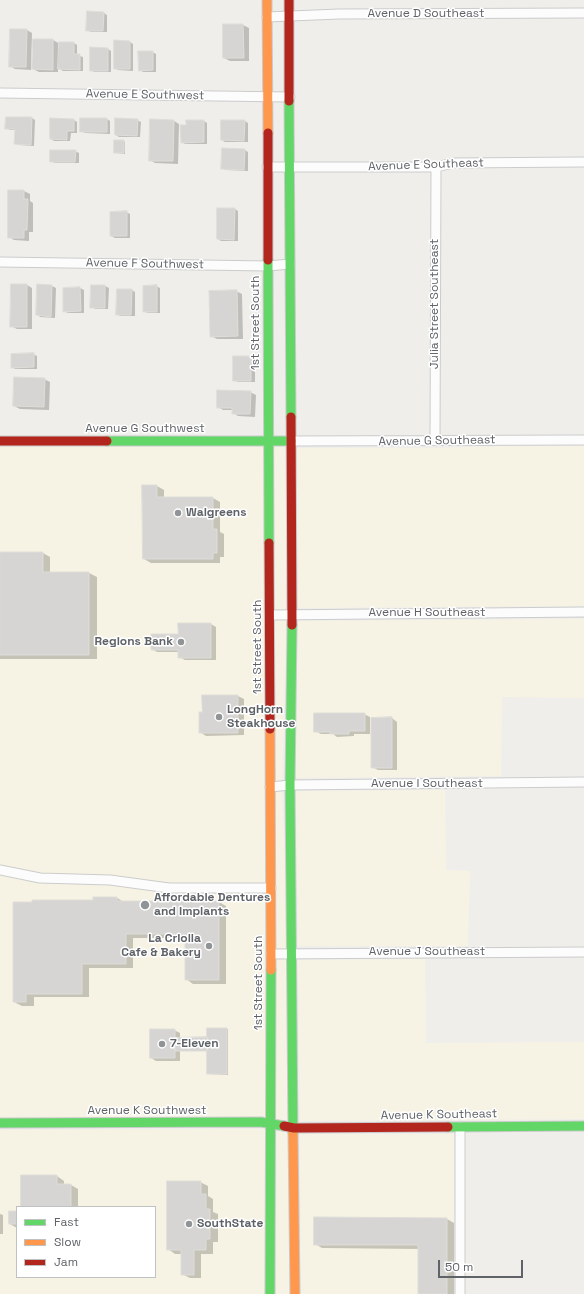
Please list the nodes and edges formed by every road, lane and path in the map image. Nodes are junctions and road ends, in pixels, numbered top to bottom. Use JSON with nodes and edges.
{"nodes":[{"id":1,"x":267,"y":0,"type":"edge"},
{"id":2,"x":289,"y":0,"type":"edge"},
{"id":3,"x":584,"y":13,"type":"edge"},
{"id":4,"x":267,"y":16,"type":"junction"},
{"id":5,"x":290,"y":16,"type":"junction"},
{"id":6,"x":0,"y":93,"type":"edge"},
{"id":7,"x":267,"y":97,"type":"junction"},
{"id":8,"x":290,"y":97,"type":"junction"},
{"id":9,"x":584,"y":162,"type":"edge"},
{"id":10,"x":267,"y":166,"type":"junction"},
{"id":11,"x":290,"y":167,"type":"junction"},
{"id":12,"x":436,"y":167,"type":"junction"},
{"id":13,"x":0,"y":262,"type":"edge"},
{"id":14,"x":290,"y":264,"type":"junction"},
{"id":15,"x":268,"y":266,"type":"junction"},
{"id":16,"x":584,"y":440,"type":"edge"},
{"id":17,"x":0,"y":441,"type":"edge"},
{"id":18,"x":268,"y":441,"type":"junction"},
{"id":19,"x":291,"y":441,"type":"junction"},
{"id":20,"x":435,"y":441,"type":"junction"},
{"id":21,"x":584,"y":612,"type":"edge"},
{"id":22,"x":292,"y":614,"type":"junction"},
{"id":23,"x":270,"y":615,"type":"junction"},
{"id":24,"x":584,"y":782,"type":"edge"},
{"id":25,"x":290,"y":785,"type":"junction"},
{"id":26,"x":270,"y":787,"type":"junction"},
{"id":27,"x":0,"y":870,"type":"edge"},
{"id":28,"x":270,"y":888,"type":"junction"},
{"id":29,"x":584,"y":952,"type":"edge"},
{"id":30,"x":292,"y":953,"type":"junction"},
{"id":31,"x":271,"y":954,"type":"junction"},
{"id":32,"x":0,"y":1123,"type":"edge"},
{"id":33,"x":271,"y":1124,"type":"junction"},
{"id":34,"x":584,"y":1126,"type":"edge"},
{"id":35,"x":460,"y":1127,"type":"junction"},
{"id":36,"x":294,"y":1128,"type":"junction"},
{"id":37,"x":270,"y":1294,"type":"edge"},
{"id":38,"x":295,"y":1294,"type":"edge"},
{"id":39,"x":460,"y":1294,"type":"edge"}],
"edges":[{"from":1,"to":4,"type":"main road","name":"1st Street South"},
{"from":2,"to":5,"type":"main road"},
{"from":3,"to":5,"type":"street","name":"Avenue D Southeast"},
{"from":4,"to":5,"type":"street","name":"Avenue D Southeast"},
{"from":4,"to":7,"type":"main road","name":"1st Street South"},
{"from":5,"to":8,"type":"main road"},
{"from":6,"to":7,"type":"street","name":"Avenue E Southwest"},
{"from":7,"to":8,"type":"street","name":"Avenue E Southwest"},
{"from":7,"to":10,"type":"main road","name":"1st Street South"},
{"from":8,"to":11,"type":"main road"},
{"from":9,"to":12,"type":"street","name":"Avenue E Southeast"},
{"from":10,"to":11,"type":"street","name":"Avenue E Southeast"},
{"from":10,"to":15,"type":"main road","name":"1st Street South"},
{"from":11,"to":12,"type":"street","name":"Avenue E Southeast"},
{"from":11,"to":14,"type":"main road"},
{"from":12,"to":20,"type":"street","name":"Julia Street Southeast"},
{"from":13,"to":15,"type":"street","name":"Avenue F Southwest"},
{"from":14,"to":15,"type":"street","name":"Avenue F Southwest"},
{"from":14,"to":19,"type":"main road"},
{"from":15,"to":18,"type":"main road","name":"1st Street South"},
{"from":16,"to":20,"type":"street","name":"Avenue G Southeast"},
{"from":17,"to":18,"type":"main road","name":"Avenue G Southwest"},
{"from":18,"to":19,"type":"main road","name":"Avenue G Southwest"},
{"from":18,"to":23,"type":"main road","name":"1st Street South"},
{"from":19,"to":20,"type":"street","name":"Avenue G Southeast"},
{"from":19,"to":22,"type":"main road"},
{"from":21,"to":22,"type":"street","name":"Avenue H Southeast"},
{"from":22,"to":23,"type":"street","name":"Avenue H Southeast"},
{"from":22,"to":25,"type":"main road"},
{"from":23,"to":26,"type":"main road","name":"1st Street South"},
{"from":24,"to":25,"type":"street","name":"Avenue I Southeast"},
{"from":25,"to":26,"type":"street","name":"Avenue I Southeast"},
{"from":25,"to":30,"type":"main road"},
{"from":26,"to":28,"type":"main road","name":"1st Street South"},
{"from":27,"to":28,"type":"street"},
{"from":28,"to":31,"type":"main road","name":"1st Street South"},
{"from":29,"to":30,"type":"street","name":"Avenue J Southeast"},
{"from":30,"to":31,"type":"street","name":"Avenue J Southeast"},
{"from":30,"to":36,"type":"main road"},
{"from":31,"to":33,"type":"main road","name":"1st Street South"},
{"from":32,"to":33,"type":"main road","name":"Avenue K Southwest"},
{"from":33,"to":36,"type":"main road","name":"Avenue K Southwest"},
{"from":33,"to":37,"type":"main road","name":"1st Street South"},
{"from":34,"to":35,"type":"main road","name":"Avenue K Southeast"},
{"from":35,"to":36,"type":"main road","name":"Avenue K Southeast"},
{"from":35,"to":39,"type":"street"},
{"from":36,"to":38,"type":"main road"}]}
